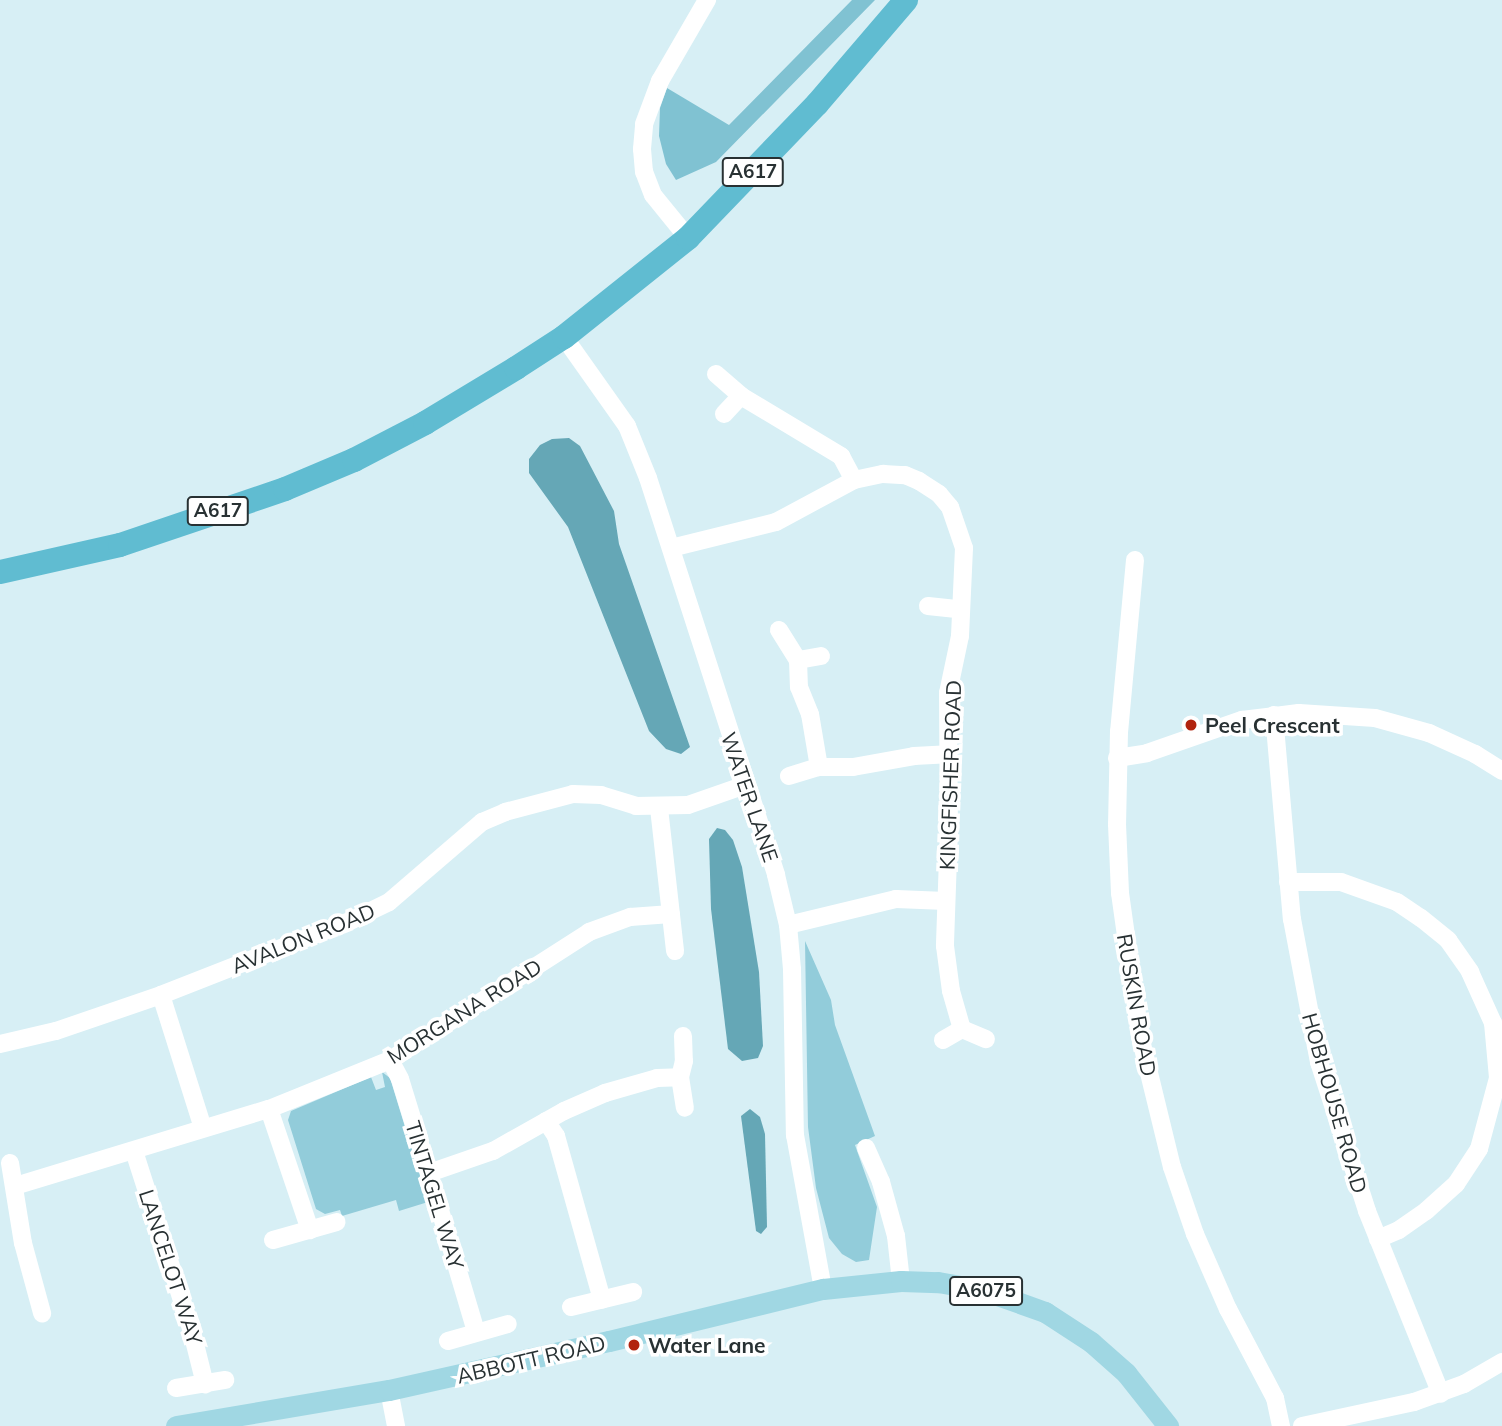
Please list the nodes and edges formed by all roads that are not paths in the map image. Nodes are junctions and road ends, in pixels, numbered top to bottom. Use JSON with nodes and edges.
{"nodes":[{"id":1,"x":708,"y":0,"type":"edge"},
{"id":2,"x":906,"y":0,"type":"edge"},
{"id":3,"x":688,"y":238,"type":"junction"},
{"id":4,"x":564,"y":337,"type":"junction"},
{"id":5,"x":716,"y":374,"type":"dead end"},
{"id":6,"x":741,"y":396,"type":"junction"},
{"id":7,"x":724,"y":414,"type":"dead end"},
{"id":8,"x":854,"y":480,"type":"junction"},
{"id":9,"x":671,"y":548,"type":"junction"},
{"id":10,"x":1135,"y":560,"type":"dead end"},
{"id":11,"x":0,"y":572,"type":"edge"},
{"id":12,"x":928,"y":606,"type":"dead end"},
{"id":13,"x":959,"y":609,"type":"junction"},
{"id":14,"x":779,"y":631,"type":"dead end"},
{"id":15,"x":821,"y":656,"type":"dead end"},
{"id":16,"x":798,"y":660,"type":"junction"},
{"id":17,"x":1274,"y":715,"type":"junction"},
{"id":18,"x":947,"y":754,"type":"junction"},
{"id":19,"x":1117,"y":758,"type":"junction"},
{"id":20,"x":819,"y":767,"type":"junction"},
{"id":21,"x":1502,"y":771,"type":"edge"},
{"id":22,"x":789,"y":776,"type":"dead end"},
{"id":23,"x":745,"y":785,"type":"junction"},
{"id":24,"x":659,"y":808,"type":"junction"},
{"id":25,"x":1288,"y":882,"type":"junction"},
{"id":26,"x":946,"y":901,"type":"junction"},
{"id":27,"x":671,"y":914,"type":"junction"},
{"id":28,"x":788,"y":925,"type":"junction"},
{"id":29,"x":675,"y":951,"type":"dead end"},
{"id":30,"x":161,"y":995,"type":"junction"},
{"id":31,"x":1497,"y":1022,"type":"edge"},
{"id":32,"x":962,"y":1029,"type":"junction"},
{"id":33,"x":683,"y":1036,"type":"dead end"},
{"id":34,"x":943,"y":1040,"type":"dead end"},
{"id":35,"x":986,"y":1040,"type":"dead end"},
{"id":36,"x":0,"y":1044,"type":"edge"},
{"id":37,"x":390,"y":1060,"type":"junction"},
{"id":38,"x":680,"y":1077,"type":"junction"},
{"id":39,"x":685,"y":1108,"type":"dead end"},
{"id":40,"x":268,"y":1109,"type":"junction"},
{"id":41,"x":546,"y":1121,"type":"junction"},
{"id":42,"x":203,"y":1128,"type":"junction"},
{"id":43,"x":866,"y":1149,"type":"dead end"},
{"id":44,"x":134,"y":1151,"type":"junction"},
{"id":45,"x":10,"y":1163,"type":"dead end"},
{"id":46,"x":429,"y":1173,"type":"junction"},
{"id":47,"x":15,"y":1186,"type":"junction"},
{"id":48,"x":337,"y":1222,"type":"dead end"},
{"id":49,"x":310,"y":1230,"type":"junction"},
{"id":50,"x":1378,"y":1239,"type":"junction"},
{"id":51,"x":273,"y":1240,"type":"dead end"},
{"id":52,"x":901,"y":1281,"type":"junction"},
{"id":53,"x":823,"y":1289,"type":"junction"},
{"id":54,"x":633,"y":1292,"type":"dead end"},
{"id":55,"x":602,"y":1300,"type":"junction"},
{"id":56,"x":571,"y":1307,"type":"dead end"},
{"id":57,"x":42,"y":1313,"type":"dead end"},
{"id":58,"x":508,"y":1324,"type":"dead end"},
{"id":59,"x":475,"y":1332,"type":"junction"},
{"id":60,"x":448,"y":1341,"type":"dead end"},
{"id":61,"x":1502,"y":1362,"type":"edge"},
{"id":62,"x":225,"y":1380,"type":"dead end"},
{"id":63,"x":205,"y":1384,"type":"junction"},
{"id":64,"x":176,"y":1388,"type":"dead end"},
{"id":65,"x":389,"y":1390,"type":"junction"},
{"id":66,"x":1441,"y":1394,"type":"junction"},
{"id":67,"x":176,"y":1426,"type":"edge"},
{"id":68,"x":396,"y":1426,"type":"edge"},
{"id":69,"x":1168,"y":1426,"type":"edge"},
{"id":70,"x":1281,"y":1426,"type":"edge"},
{"id":71,"x":1301,"y":1426,"type":"edge"}],
"edges":[{"from":1,"to":3,"type":"street"},
{"from":2,"to":3,"type":"highway","number":"A617"},
{"from":3,"to":4,"type":"highway","number":"A617"},
{"from":4,"to":9,"type":"street","name":"WATER LANE"},
{"from":4,"to":11,"type":"highway","number":"A617"},
{"from":5,"to":6,"type":"street"},
{"from":6,"to":7,"type":"street"},
{"from":6,"to":8,"type":"street"},
{"from":8,"to":9,"type":"street","name":"KINGFISHER ROAD"},
{"from":8,"to":13,"type":"street","name":"KINGFISHER ROAD"},
{"from":9,"to":23,"type":"street","name":"WATER LANE"},
{"from":10,"to":19,"type":"street","name":"RUSKIN ROAD"},
{"from":12,"to":13,"type":"street"},
{"from":13,"to":18,"type":"street","name":"KINGFISHER ROAD"},
{"from":14,"to":16,"type":"street"},
{"from":15,"to":16,"type":"street"},
{"from":16,"to":20,"type":"street"},
{"from":17,"to":19,"type":"street"},
{"from":17,"to":21,"type":"street"},
{"from":17,"to":25,"type":"street","name":"HOBHOUSE ROAD"},
{"from":18,"to":20,"type":"street"},
{"from":18,"to":26,"type":"street","name":"KINGFISHER ROAD"},
{"from":19,"to":70,"type":"street","name":"RUSKIN ROAD"},
{"from":20,"to":22,"type":"street"},
{"from":23,"to":24,"type":"street","name":"AVALON ROAD"},
{"from":23,"to":28,"type":"street","name":"WATER LANE"},
{"from":24,"to":27,"type":"street"},
{"from":24,"to":30,"type":"street","name":"AVALON ROAD"},
{"from":25,"to":31,"type":"street"},
{"from":25,"to":50,"type":"street","name":"HOBHOUSE ROAD"},
{"from":26,"to":28,"type":"street","name":"KINGFISHER ROAD"},
{"from":26,"to":32,"type":"street","name":"KINGFISHER ROAD"},
{"from":27,"to":29,"type":"street"},
{"from":27,"to":37,"type":"street","name":"MORGANA ROAD"},
{"from":28,"to":53,"type":"street","name":"WATER LANE"},
{"from":30,"to":36,"type":"street","name":"AVALON ROAD"},
{"from":30,"to":42,"type":"street"},
{"from":31,"to":50,"type":"street"},
{"from":32,"to":34,"type":"street"},
{"from":32,"to":35,"type":"street"},
{"from":33,"to":38,"type":"street"},
{"from":37,"to":40,"type":"street","name":"MORGANA ROAD"},
{"from":37,"to":46,"type":"street","name":"TINTAGEL WAY"},
{"from":38,"to":39,"type":"street"},
{"from":38,"to":41,"type":"street"},
{"from":40,"to":42,"type":"street","name":"MORGANA ROAD"},
{"from":40,"to":49,"type":"street"},
{"from":41,"to":46,"type":"street"},
{"from":41,"to":55,"type":"street"},
{"from":42,"to":44,"type":"street","name":"MORGANA ROAD"},
{"from":43,"to":52,"type":"street"},
{"from":44,"to":47,"type":"street","name":"MORGANA ROAD"},
{"from":44,"to":63,"type":"street","name":"LANCELOT WAY"},
{"from":45,"to":47,"type":"street"},
{"from":46,"to":59,"type":"street","name":"TINTAGEL WAY"},
{"from":47,"to":57,"type":"street"},
{"from":48,"to":49,"type":"street"},
{"from":49,"to":51,"type":"street"},
{"from":50,"to":66,"type":"street","name":"HOBHOUSE ROAD"},
{"from":52,"to":53,"type":"main road","name":"ABBOTT ROAD","number":"A6075"},
{"from":52,"to":69,"type":"main road","name":"ABBOTT ROAD","number":"A6075"},
{"from":53,"to":65,"type":"main road","name":"ABBOTT ROAD","number":"A6075"},
{"from":54,"to":55,"type":"street"},
{"from":55,"to":56,"type":"street"},
{"from":58,"to":59,"type":"street"},
{"from":59,"to":60,"type":"street"},
{"from":61,"to":66,"type":"street"},
{"from":62,"to":63,"type":"street"},
{"from":63,"to":64,"type":"street"},
{"from":65,"to":67,"type":"main road","name":"ABBOTT ROAD"},
{"from":65,"to":68,"type":"street"},
{"from":66,"to":71,"type":"street"}]}
